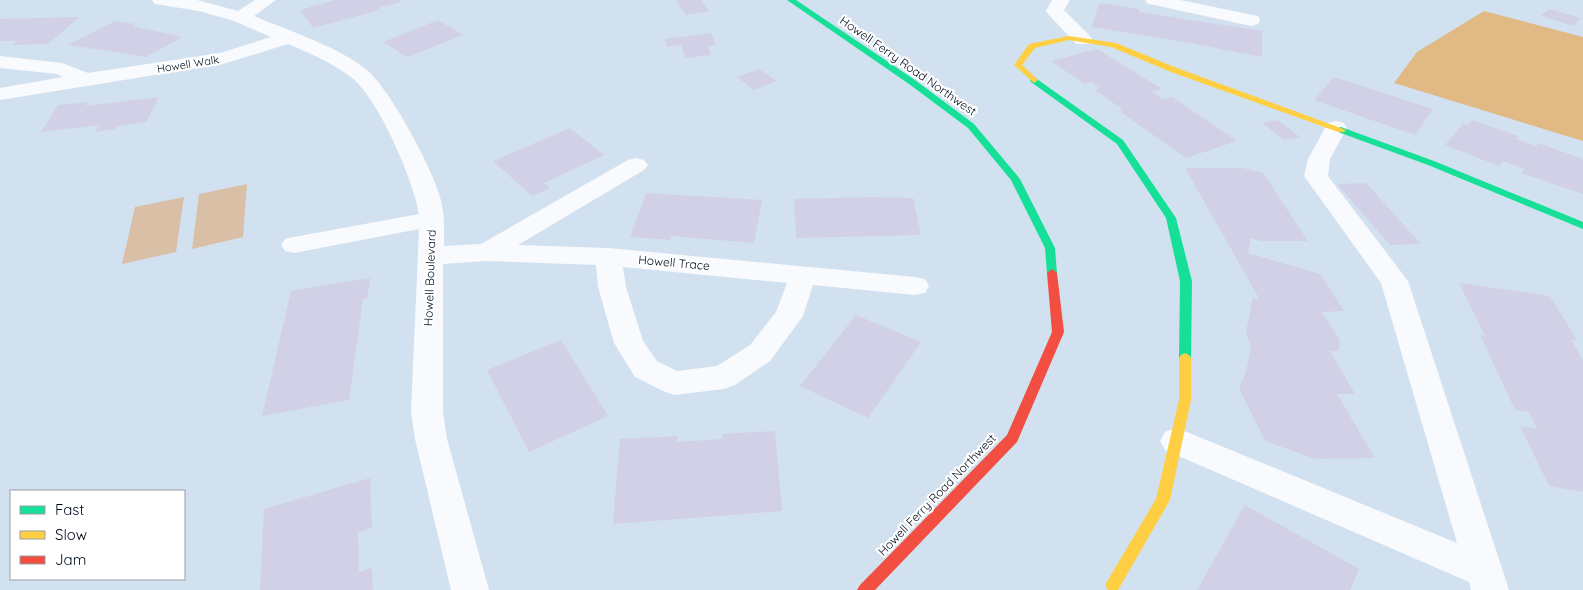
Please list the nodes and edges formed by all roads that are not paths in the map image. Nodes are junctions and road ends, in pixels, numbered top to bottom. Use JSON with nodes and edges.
{"nodes":[{"id":1,"x":161,"y":0,"type":"edge"},
{"id":2,"x":267,"y":0,"type":"edge"},
{"id":3,"x":791,"y":0,"type":"edge"},
{"id":4,"x":1061,"y":0,"type":"edge"},
{"id":5,"x":1154,"y":0,"type":"edge"},
{"id":6,"x":240,"y":17,"type":"junction"},
{"id":7,"x":1251,"y":20,"type":"dead end"},
{"id":8,"x":290,"y":37,"type":"junction"},
{"id":9,"x":1082,"y":40,"type":"junction"},
{"id":10,"x":0,"y":62,"type":"edge"},
{"id":11,"x":85,"y":80,"type":"junction"},
{"id":12,"x":0,"y":94,"type":"edge"},
{"id":13,"x":1336,"y":128,"type":"junction"},
{"id":14,"x":636,"y":165,"type":"dead end"},
{"id":15,"x":432,"y":220,"type":"junction"},
{"id":16,"x":1583,"y":226,"type":"edge"},
{"id":17,"x":294,"y":244,"type":"dead end"},
{"id":18,"x":486,"y":252,"type":"junction"},
{"id":19,"x":432,"y":256,"type":"junction"},
{"id":20,"x":608,"y":257,"type":"junction"},
{"id":21,"x":802,"y":275,"type":"junction"},
{"id":22,"x":915,"y":286,"type":"dead end"},
{"id":23,"x":1176,"y":440,"type":"junction"},
{"id":24,"x":1487,"y":580,"type":"edge"},
{"id":25,"x":1113,"y":586,"type":"dead end"},
{"id":26,"x":470,"y":590,"type":"edge"},
{"id":27,"x":865,"y":590,"type":"edge"}],
"edges":[{"from":1,"to":6,"type":"street","name":"Howell Boulevard"},
{"from":2,"to":6,"type":"street"},
{"from":3,"to":27,"type":"street","name":"Howell Ferry Road Northwest"},
{"from":4,"to":9,"type":"street"},
{"from":5,"to":7,"type":"street"},
{"from":6,"to":8,"type":"street","name":"Howell Boulevard"},
{"from":8,"to":11,"type":"street","name":"Howell Walk"},
{"from":8,"to":15,"type":"street","name":"Howell Boulevard"},
{"from":9,"to":13,"type":"street"},
{"from":9,"to":23,"type":"street"},
{"from":10,"to":11,"type":"street"},
{"from":11,"to":12,"type":"street","name":"Howell Walk"},
{"from":13,"to":16,"type":"street"},
{"from":13,"to":24,"type":"street"},
{"from":14,"to":18,"type":"street"},
{"from":15,"to":17,"type":"street"},
{"from":15,"to":19,"type":"street","name":"Howell Boulevard"},
{"from":18,"to":19,"type":"street","name":"Howell Trace"},
{"from":18,"to":20,"type":"street","name":"Howell Trace"},
{"from":19,"to":26,"type":"street","name":"Howell Boulevard"},
{"from":20,"to":21,"type":"street","name":"Howell Trace"},
{"from":20,"to":21,"type":"street"},
{"from":21,"to":22,"type":"street","name":"Howell Trace"},
{"from":23,"to":24,"type":"street"},
{"from":23,"to":25,"type":"street"}]}
